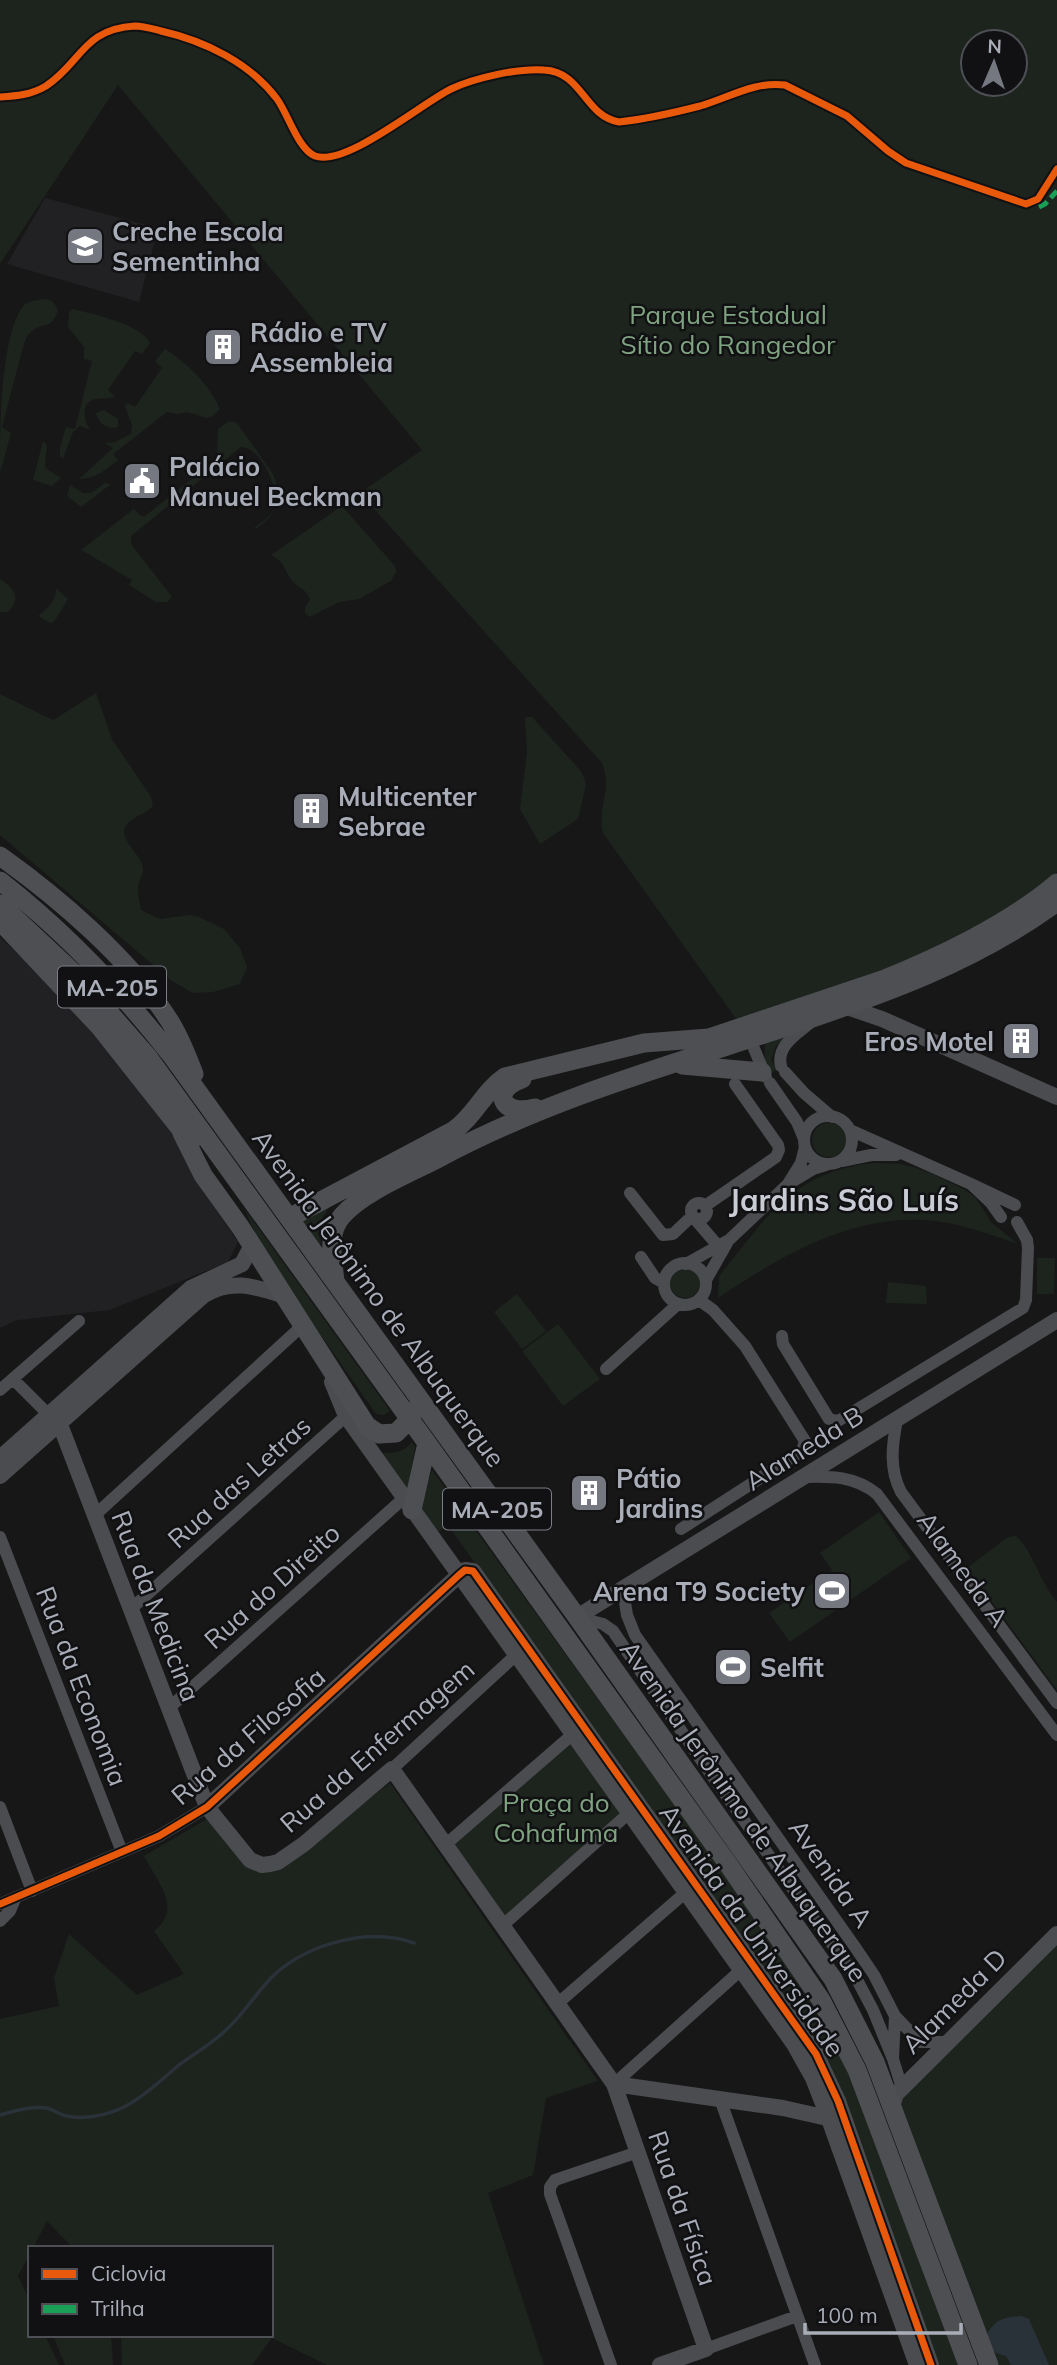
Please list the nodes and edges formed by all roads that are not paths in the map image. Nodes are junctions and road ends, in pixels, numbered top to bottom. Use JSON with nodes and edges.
{"nodes":[{"id":1,"x":0,"y":856,"type":"edge"},
{"id":2,"x":0,"y":881,"type":"edge"},
{"id":3,"x":1057,"y":883,"type":"edge"},
{"id":4,"x":1057,"y":902,"type":"edge"},
{"id":5,"x":0,"y":904,"type":"edge"},
{"id":6,"x":0,"y":921,"type":"edge"},
{"id":7,"x":876,"y":997,"type":"junction"},
{"id":8,"x":847,"y":1007,"type":"junction"},
{"id":9,"x":816,"y":1017,"type":"junction"},
{"id":10,"x":881,"y":1019,"type":"junction"},
{"id":11,"x":750,"y":1039,"type":"junction"},
{"id":12,"x":643,"y":1043,"type":"junction"},
{"id":13,"x":674,"y":1064,"type":"junction"},
{"id":14,"x":766,"y":1077,"type":"junction"},
{"id":15,"x":734,"y":1084,"type":"dead end"},
{"id":16,"x":590,"y":1092,"type":"junction"},
{"id":17,"x":1057,"y":1097,"type":"edge"},
{"id":18,"x":209,"y":1106,"type":"junction"},
{"id":19,"x":832,"y":1117,"type":"junction"},
{"id":20,"x":850,"y":1130,"type":"junction"},
{"id":21,"x":183,"y":1133,"type":"junction"},
{"id":22,"x":805,"y":1143,"type":"junction"},
{"id":23,"x":907,"y":1157,"type":"junction"},
{"id":24,"x":833,"y":1163,"type":"junction"},
{"id":25,"x":788,"y":1184,"type":"junction"},
{"id":26,"x":971,"y":1184,"type":"junction"},
{"id":27,"x":630,"y":1193,"type":"dead end"},
{"id":28,"x":1015,"y":1205,"type":"junction"},
{"id":29,"x":263,"y":1215,"type":"junction"},
{"id":30,"x":693,"y":1217,"type":"junction"},
{"id":31,"x":1002,"y":1217,"type":"junction"},
{"id":32,"x":289,"y":1219,"type":"junction"},
{"id":33,"x":1017,"y":1222,"type":"junction"},
{"id":34,"x":724,"y":1243,"type":"junction"},
{"id":35,"x":252,"y":1245,"type":"junction"},
{"id":36,"x":686,"y":1264,"type":"junction"},
{"id":37,"x":236,"y":1277,"type":"junction"},
{"id":38,"x":706,"y":1280,"type":"junction"},
{"id":39,"x":335,"y":1283,"type":"junction"},
{"id":40,"x":282,"y":1295,"type":"junction"},
{"id":41,"x":699,"y":1300,"type":"junction"},
{"id":42,"x":678,"y":1304,"type":"junction"},
{"id":43,"x":79,"y":1321,"type":"dead end"},
{"id":44,"x":1055,"y":1323,"type":"edge"},
{"id":45,"x":302,"y":1326,"type":"junction"},
{"id":46,"x":782,"y":1336,"type":"dead end"},
{"id":47,"x":320,"y":1354,"type":"junction"},
{"id":48,"x":606,"y":1369,"type":"dead end"},
{"id":49,"x":13,"y":1379,"type":"junction"},
{"id":50,"x":0,"y":1390,"type":"edge"},
{"id":51,"x":419,"y":1399,"type":"junction"},
{"id":52,"x":346,"y":1416,"type":"junction"},
{"id":53,"x":53,"y":1418,"type":"junction"},
{"id":54,"x":410,"y":1419,"type":"junction"},
{"id":55,"x":897,"y":1420,"type":"junction"},
{"id":56,"x":427,"y":1443,"type":"junction"},
{"id":57,"x":0,"y":1458,"type":"edge"},
{"id":58,"x":0,"y":1476,"type":"edge"},
{"id":59,"x":804,"y":1477,"type":"junction"},
{"id":60,"x":408,"y":1504,"type":"junction"},
{"id":61,"x":95,"y":1515,"type":"junction"},
{"id":62,"x":681,"y":1529,"type":"dead end"},
{"id":63,"x":0,"y":1537,"type":"edge"},
{"id":64,"x":459,"y":1575,"type":"junction"},
{"id":65,"x":623,"y":1589,"type":"junction"},
{"id":66,"x":131,"y":1609,"type":"junction"},
{"id":67,"x":577,"y":1617,"type":"junction"},
{"id":68,"x":516,"y":1655,"type":"junction"},
{"id":69,"x":1057,"y":1703,"type":"edge"},
{"id":70,"x":169,"y":1709,"type":"junction"},
{"id":71,"x":573,"y":1734,"type":"junction"},
{"id":72,"x":1057,"y":1735,"type":"edge"},
{"id":73,"x":600,"y":1760,"type":"junction"},
{"id":74,"x":722,"y":1760,"type":"junction"},
{"id":75,"x":392,"y":1769,"type":"junction"},
{"id":76,"x":708,"y":1770,"type":"junction"},
{"id":77,"x":613,"y":1778,"type":"junction"},
{"id":78,"x":0,"y":1807,"type":"edge"},
{"id":79,"x":207,"y":1807,"type":"junction"},
{"id":80,"x":629,"y":1813,"type":"junction"},
{"id":81,"x":445,"y":1845,"type":"junction"},
{"id":82,"x":122,"y":1852,"type":"junction"},
{"id":83,"x":32,"y":1891,"type":"junction"},
{"id":84,"x":686,"y":1892,"type":"junction"},
{"id":85,"x":16,"y":1897,"type":"junction"},
{"id":86,"x":0,"y":1904,"type":"edge"},
{"id":87,"x":0,"y":1922,"type":"edge"},
{"id":88,"x":502,"y":1926,"type":"junction"},
{"id":89,"x":1057,"y":1934,"type":"edge"},
{"id":90,"x":741,"y":1970,"type":"junction"},
{"id":91,"x":558,"y":2004,"type":"junction"},
{"id":92,"x":895,"y":2016,"type":"junction"},
{"id":93,"x":948,"y":2042,"type":"junction"},
{"id":94,"x":893,"y":2059,"type":"junction"},
{"id":95,"x":820,"y":2076,"type":"junction"},
{"id":96,"x":614,"y":2084,"type":"junction"},
{"id":97,"x":902,"y":2088,"type":"junction"},
{"id":98,"x":720,"y":2099,"type":"junction"},
{"id":99,"x":892,"y":2107,"type":"junction"},
{"id":100,"x":783,"y":2108,"type":"junction"},
{"id":101,"x":836,"y":2119,"type":"junction"},
{"id":102,"x":638,"y":2152,"type":"junction"},
{"id":103,"x":797,"y":2316,"type":"junction"},
{"id":104,"x":706,"y":2349,"type":"junction"},
{"id":105,"x":611,"y":2365,"type":"edge"},
{"id":106,"x":660,"y":2365,"type":"edge"},
{"id":107,"x":815,"y":2365,"type":"edge"},
{"id":108,"x":917,"y":2365,"type":"edge"},
{"id":109,"x":931,"y":2365,"type":"edge"},
{"id":110,"x":968,"y":2365,"type":"edge"},
{"id":111,"x":989,"y":2365,"type":"edge"}],
"edges":[{"from":1,"to":18,"type":"main road","number":"MA-205"},
{"from":2,"to":18,"type":"main road","name":"Avenida Jerônimo de Albuquerque","number":"MA-205"},
{"from":3,"to":12,"type":"main road"},
{"from":4,"to":7,"type":"main road"},
{"from":5,"to":29,"type":"main road","name":"Avenida Jerônimo de Albuquerque","number":"MA-205"},
{"from":6,"to":21,"type":"main road"},
{"from":7,"to":8,"type":"main road"},
{"from":7,"to":10,"type":"street"},
{"from":8,"to":9,"type":"main road"},
{"from":8,"to":10,"type":"street"},
{"from":9,"to":11,"type":"main road"},
{"from":9,"to":19,"type":"street"},
{"from":10,"to":17,"type":"street"},
{"from":11,"to":13,"type":"main road"},
{"from":11,"to":14,"type":"street"},
{"from":12,"to":16,"type":"main road"},
{"from":12,"to":32,"type":"main road"},
{"from":13,"to":14,"type":"main road"},
{"from":13,"to":16,"type":"main road"},
{"from":14,"to":22,"type":"street"},
{"from":15,"to":30,"type":"street"},
{"from":16,"to":39,"type":"main road"},
{"from":18,"to":32,"type":"main road","name":"Avenida Jerônimo de Albuquerque","number":"MA-205"},
{"from":19,"to":20,"type":"street"},
{"from":19,"to":22,"type":"street"},
{"from":20,"to":23,"type":"street"},
{"from":20,"to":24,"type":"street"},
{"from":21,"to":29,"type":"main road"},
{"from":21,"to":35,"type":"main road","name":"Avenida da Universidade"},
{"from":22,"to":24,"type":"street"},
{"from":22,"to":25,"type":"street"},
{"from":23,"to":24,"type":"street"},
{"from":23,"to":26,"type":"street"},
{"from":24,"to":25,"type":"street"},
{"from":25,"to":34,"type":"street"},
{"from":26,"to":28,"type":"street"},
{"from":26,"to":31,"type":"street"},
{"from":27,"to":30,"type":"street"},
{"from":28,"to":31,"type":"street"},
{"from":28,"to":33,"type":"street"},
{"from":29,"to":54,"type":"main road","name":"Avenida Jerônimo de Albuquerque","number":"MA-205"},
{"from":30,"to":34,"type":"street"},
{"from":31,"to":33,"type":"street"},
{"from":32,"to":39,"type":"main road","name":"Avenida Jerônimo de Albuquerque","number":"MA-205"},
{"from":33,"to":46,"type":"street"},
{"from":34,"to":36,"type":"street"},
{"from":34,"to":38,"type":"street"},
{"from":35,"to":37,"type":"street"},
{"from":35,"to":40,"type":"main road","name":"Avenida da Universidade"},
{"from":36,"to":38,"type":"street"},
{"from":36,"to":42,"type":"street"},
{"from":37,"to":40,"type":"street"},
{"from":37,"to":53,"type":"street"},
{"from":38,"to":41,"type":"street"},
{"from":39,"to":51,"type":"main road","name":"Avenida Jerônimo de Albuquerque","number":"MA-205"},
{"from":40,"to":45,"type":"main road","name":"Avenida da Universidade"},
{"from":41,"to":42,"type":"street"},
{"from":41,"to":62,"type":"street"},
{"from":42,"to":48,"type":"street"},
{"from":43,"to":49,"type":"street"},
{"from":44,"to":55,"type":"street","name":"Alameda B"},
{"from":45,"to":47,"type":"main road","name":"Avenida da Universidade"},
{"from":45,"to":61,"type":"street"},
{"from":47,"to":52,"type":"street","name":"Avenida da Universidade"},
{"from":47,"to":54,"type":"main road","name":"Avenida da Universidade"},
{"from":49,"to":50,"type":"street"},
{"from":49,"to":53,"type":"street"},
{"from":51,"to":54,"type":"main road"},
{"from":51,"to":67,"type":"main road","name":"Avenida Jerônimo de Albuquerque","number":"MA-205"},
{"from":52,"to":60,"type":"street","name":"Avenida da Universidade"},
{"from":52,"to":66,"type":"street","name":"Rua das Letras"},
{"from":53,"to":57,"type":"street"},
{"from":53,"to":58,"type":"street"},
{"from":53,"to":61,"type":"street","name":"Rua da Medicina"},
{"from":54,"to":56,"type":"main road","name":"Avenida Jerônimo de Albuquerque","number":"MA-205"},
{"from":55,"to":59,"type":"street","name":"Alameda B"},
{"from":55,"to":69,"type":"street","name":"Alameda A"},
{"from":56,"to":60,"type":"main road"},
{"from":56,"to":110,"type":"main road","name":"Avenida Jerônimo de Albuquerque","number":"MA-205"},
{"from":59,"to":65,"type":"street","name":"Alameda B"},
{"from":59,"to":72,"type":"street","name":"Alameda A"},
{"from":60,"to":64,"type":"street","name":"Avenida da Universidade"},
{"from":60,"to":70,"type":"street","name":"Rua do Direito"},
{"from":61,"to":66,"type":"street","name":"Rua da Medicina"},
{"from":63,"to":82,"type":"street","name":"Rua da Economia"},
{"from":64,"to":68,"type":"street","name":"Avenida da Universidade"},
{"from":64,"to":73,"type":"street","name":"Avenida da Universidade"},
{"from":64,"to":79,"type":"street","name":"Rua da Filosofia"},
{"from":65,"to":67,"type":"street","name":"Alameda B"},
{"from":65,"to":74,"type":"street","name":"Avenida A"},
{"from":66,"to":70,"type":"street","name":"Rua da Medicina"},
{"from":67,"to":76,"type":"street","name":"Avenida A"},
{"from":67,"to":99,"type":"main road","name":"Avenida Jerônimo de Albuquerque","number":"MA-205"},
{"from":68,"to":71,"type":"street","name":"Avenida da Universidade"},
{"from":68,"to":75,"type":"street","name":"Rua da Enfermagem"},
{"from":70,"to":79,"type":"street","name":"Rua da Medicina"},
{"from":71,"to":73,"type":"street","name":"Avenida da Universidade"},
{"from":71,"to":81,"type":"street"},
{"from":73,"to":77,"type":"street","name":"Avenida da Universidade"},
{"from":74,"to":76,"type":"street"},
{"from":74,"to":92,"type":"street","name":"Avenida A"},
{"from":75,"to":79,"type":"street","name":"Rua da Enfermagem"},
{"from":75,"to":81,"type":"street","name":"Rua da Física"},
{"from":76,"to":94,"type":"street","name":"Avenida A"},
{"from":77,"to":80,"type":"street","name":"Avenida da Universidade"},
{"from":77,"to":95,"type":"street","name":"Avenida da Universidade"},
{"from":78,"to":83,"type":"street"},
{"from":79,"to":82,"type":"street","name":"Rua da Filosofia"},
{"from":80,"to":84,"type":"street","name":"Avenida da Universidade"},
{"from":80,"to":88,"type":"street"},
{"from":81,"to":88,"type":"street","name":"Rua da Física"},
{"from":82,"to":83,"type":"street","name":"Rua da Filosofia"},
{"from":83,"to":85,"type":"street","name":"Rua da Filosofia"},
{"from":84,"to":90,"type":"street","name":"Avenida da Universidade"},
{"from":84,"to":91,"type":"street"},
{"from":85,"to":86,"type":"street","name":"Rua da Filosofia"},
{"from":85,"to":87,"type":"street"},
{"from":88,"to":91,"type":"street","name":"Rua da Física"},
{"from":89,"to":93,"type":"street","name":"Alameda D"},
{"from":90,"to":95,"type":"street","name":"Avenida da Universidade"},
{"from":90,"to":96,"type":"street"},
{"from":91,"to":96,"type":"street","name":"Rua da Física"},
{"from":92,"to":93,"type":"street","name":"Avenida A"},
{"from":92,"to":94,"type":"street","name":"Avenida A"},
{"from":93,"to":97,"type":"street","name":"Alameda D"},
{"from":94,"to":97,"type":"street","name":"Avenida A"},
{"from":95,"to":100,"type":"street"},
{"from":95,"to":101,"type":"street","name":"Avenida da Universidade"},
{"from":96,"to":98,"type":"street"},
{"from":96,"to":102,"type":"street","name":"Rua da Física"},
{"from":97,"to":99,"type":"street","name":"Alameda D"},
{"from":98,"to":100,"type":"street"},
{"from":98,"to":103,"type":"street"},
{"from":99,"to":111,"type":"main road","name":"Avenida Jerônimo de Albuquerque","number":"MA-205"},
{"from":100,"to":101,"type":"street"},
{"from":101,"to":108,"type":"street","name":"Avenida da Universidade"},
{"from":101,"to":109,"type":"street","name":"Avenida da Universidade"},
{"from":102,"to":104,"type":"street","name":"Rua da Física"},
{"from":102,"to":105,"type":"street"},
{"from":103,"to":104,"type":"street"},
{"from":103,"to":107,"type":"street"},
{"from":104,"to":106,"type":"street"}]}
